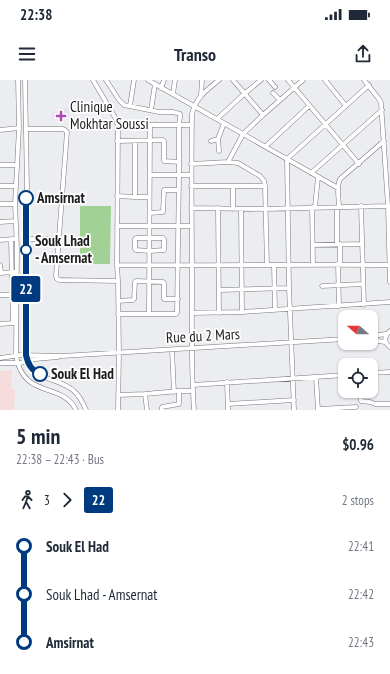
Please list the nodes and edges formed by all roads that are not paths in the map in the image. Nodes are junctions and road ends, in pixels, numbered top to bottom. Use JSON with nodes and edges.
{"nodes":[{"id":1,"x":18,"y":80,"type":"edge"},
{"id":2,"x":26,"y":80,"type":"edge"},
{"id":3,"x":93,"y":80,"type":"edge"},
{"id":4,"x":106,"y":80,"type":"edge"},
{"id":5,"x":134,"y":80,"type":"edge"},
{"id":6,"x":148,"y":80,"type":"edge"},
{"id":7,"x":164,"y":80,"type":"edge"},
{"id":8,"x":175,"y":80,"type":"edge"},
{"id":9,"x":202,"y":80,"type":"edge"},
{"id":10,"x":219,"y":80,"type":"edge"},
{"id":11,"x":232,"y":80,"type":"edge"},
{"id":12,"x":269,"y":80,"type":"edge"},
{"id":13,"x":288,"y":80,"type":"edge"},
{"id":14,"x":303,"y":80,"type":"edge"},
{"id":15,"x":325,"y":80,"type":"edge"},
{"id":16,"x":364,"y":80,"type":"edge"},
{"id":17,"x":258,"y":81,"type":"edge"},
{"id":18,"x":155,"y":84,"type":"junction"},
{"id":19,"x":369,"y":85,"type":"junction"},
{"id":20,"x":275,"y":87,"type":"dead end"},
{"id":21,"x":161,"y":88,"type":"junction"},
{"id":22,"x":294,"y":88,"type":"junction"},
{"id":23,"x":273,"y":93,"type":"dead end"},
{"id":24,"x":173,"y":94,"type":"junction"},
{"id":25,"x":244,"y":94,"type":"junction"},
{"id":26,"x":201,"y":95,"type":"junction"},
{"id":27,"x":280,"y":100,"type":"junction"},
{"id":28,"x":130,"y":106,"type":"junction"},
{"id":29,"x":194,"y":106,"type":"junction"},
{"id":30,"x":309,"y":106,"type":"junction"},
{"id":31,"x":346,"y":106,"type":"junction"},
{"id":32,"x":151,"y":110,"type":"junction"},
{"id":33,"x":382,"y":110,"type":"junction"},
{"id":34,"x":262,"y":115,"type":"junction"},
{"id":35,"x":217,"y":119,"type":"junction"},
{"id":36,"x":224,"y":123,"type":"junction"},
{"id":37,"x":150,"y":125,"type":"junction"},
{"id":38,"x":179,"y":125,"type":"junction"},
{"id":39,"x":192,"y":125,"type":"junction"},
{"id":40,"x":325,"y":125,"type":"junction"},
{"id":41,"x":118,"y":126,"type":"junction"},
{"id":42,"x":18,"y":128,"type":"junction"},
{"id":43,"x":26,"y":129,"type":"junction"},
{"id":44,"x":0,"y":130,"type":"edge"},
{"id":45,"x":243,"y":134,"type":"junction"},
{"id":46,"x":218,"y":139,"type":"junction"},
{"id":47,"x":150,"y":140,"type":"junction"},
{"id":48,"x":135,"y":141,"type":"junction"},
{"id":49,"x":211,"y":141,"type":"dead end"},
{"id":50,"x":384,"y":141,"type":"junction"},
{"id":51,"x":117,"y":142,"type":"junction"},
{"id":52,"x":343,"y":145,"type":"junction"},
{"id":53,"x":266,"y":146,"type":"junction"},
{"id":54,"x":218,"y":151,"type":"dead end"},
{"id":55,"x":287,"y":159,"type":"junction"},
{"id":56,"x":179,"y":162,"type":"junction"},
{"id":57,"x":228,"y":162,"type":"junction"},
{"id":58,"x":191,"y":164,"type":"junction"},
{"id":59,"x":359,"y":164,"type":"junction"},
{"id":60,"x":0,"y":165,"type":"edge"},
{"id":61,"x":17,"y":165,"type":"junction"},
{"id":62,"x":310,"y":173,"type":"junction"},
{"id":63,"x":150,"y":175,"type":"junction"},
{"id":64,"x":179,"y":175,"type":"junction"},
{"id":65,"x":191,"y":175,"type":"junction"},
{"id":66,"x":318,"y":177,"type":"junction"},
{"id":67,"x":0,"y":186,"type":"edge"},
{"id":68,"x":16,"y":186,"type":"junction"},
{"id":69,"x":191,"y":186,"type":"junction"},
{"id":70,"x":233,"y":186,"type":"junction"},
{"id":71,"x":265,"y":186,"type":"junction"},
{"id":72,"x":338,"y":188,"type":"junction"},
{"id":73,"x":180,"y":190,"type":"junction"},
{"id":74,"x":117,"y":196,"type":"junction"},
{"id":75,"x":135,"y":197,"type":"junction"},
{"id":76,"x":149,"y":197,"type":"junction"},
{"id":77,"x":0,"y":204,"type":"edge"},
{"id":78,"x":16,"y":204,"type":"junction"},
{"id":79,"x":361,"y":206,"type":"junction"},
{"id":80,"x":388,"y":206,"type":"junction"},
{"id":81,"x":314,"y":207,"type":"junction"},
{"id":82,"x":338,"y":207,"type":"junction"},
{"id":83,"x":191,"y":208,"type":"junction"},
{"id":84,"x":218,"y":208,"type":"junction"},
{"id":85,"x":233,"y":208,"type":"junction"},
{"id":86,"x":288,"y":208,"type":"junction"},
{"id":87,"x":241,"y":209,"type":"junction"},
{"id":88,"x":265,"y":209,"type":"junction"},
{"id":89,"x":150,"y":213,"type":"junction"},
{"id":90,"x":0,"y":222,"type":"edge"},
{"id":91,"x":16,"y":222,"type":"junction"},
{"id":92,"x":117,"y":226,"type":"junction"},
{"id":93,"x":150,"y":226,"type":"junction"},
{"id":94,"x":179,"y":226,"type":"junction"},
{"id":95,"x":192,"y":226,"type":"junction"},
{"id":96,"x":150,"y":238,"type":"junction"},
{"id":97,"x":14,"y":239,"type":"junction"},
{"id":98,"x":26,"y":239,"type":"junction"},
{"id":99,"x":59,"y":239,"type":"junction"},
{"id":100,"x":0,"y":240,"type":"edge"},
{"id":101,"x":338,"y":244,"type":"junction"},
{"id":102,"x":362,"y":244,"type":"junction"},
{"id":103,"x":312,"y":245,"type":"junction"},
{"id":104,"x":150,"y":251,"type":"junction"},
{"id":105,"x":339,"y":264,"type":"junction"},
{"id":106,"x":362,"y":264,"type":"junction"},
{"id":107,"x":389,"y":264,"type":"edge"},
{"id":108,"x":0,"y":265,"type":"edge"},
{"id":109,"x":117,"y":265,"type":"junction"},
{"id":110,"x":178,"y":265,"type":"junction"},
{"id":111,"x":241,"y":265,"type":"junction"},
{"id":112,"x":267,"y":265,"type":"junction"},
{"id":113,"x":274,"y":265,"type":"junction"},
{"id":114,"x":289,"y":265,"type":"junction"},
{"id":115,"x":313,"y":265,"type":"junction"},
{"id":116,"x":150,"y":266,"type":"junction"},
{"id":117,"x":192,"y":266,"type":"junction"},
{"id":118,"x":218,"y":266,"type":"junction"},
{"id":119,"x":14,"y":272,"type":"junction"},
{"id":120,"x":0,"y":273,"type":"edge"},
{"id":121,"x":118,"y":281,"type":"junction"},
{"id":122,"x":149,"y":281,"type":"junction"},
{"id":123,"x":390,"y":282,"type":"edge"},
{"id":124,"x":363,"y":284,"type":"junction"},
{"id":125,"x":338,"y":285,"type":"junction"},
{"id":126,"x":322,"y":286,"type":"dead end"},
{"id":127,"x":289,"y":288,"type":"junction"},
{"id":128,"x":242,"y":289,"type":"junction"},
{"id":129,"x":275,"y":289,"type":"junction"},
{"id":130,"x":218,"y":290,"type":"junction"},
{"id":131,"x":0,"y":295,"type":"edge"},
{"id":132,"x":14,"y":295,"type":"junction"},
{"id":133,"x":178,"y":299,"type":"junction"},
{"id":134,"x":118,"y":301,"type":"junction"},
{"id":135,"x":390,"y":302,"type":"edge"},
{"id":136,"x":364,"y":304,"type":"junction"},
{"id":137,"x":339,"y":306,"type":"junction"},
{"id":138,"x":289,"y":308,"type":"junction"},
{"id":139,"x":275,"y":310,"type":"junction"},
{"id":140,"x":242,"y":312,"type":"junction"},
{"id":141,"x":219,"y":313,"type":"junction"},
{"id":142,"x":118,"y":314,"type":"junction"},
{"id":143,"x":149,"y":314,"type":"junction"},
{"id":144,"x":192,"y":314,"type":"junction"},
{"id":145,"x":15,"y":323,"type":"junction"},
{"id":146,"x":0,"y":324,"type":"edge"},
{"id":147,"x":388,"y":332,"type":"edge"},
{"id":148,"x":378,"y":334,"type":"edge"},
{"id":149,"x":338,"y":339,"type":"edge"},
{"id":150,"x":378,"y":341,"type":"edge"},
{"id":151,"x":292,"y":342,"type":"junction"},
{"id":152,"x":385,"y":342,"type":"junction"},
{"id":153,"x":192,"y":348,"type":"junction"},
{"id":154,"x":390,"y":348,"type":"edge"},
{"id":155,"x":172,"y":350,"type":"junction"},
{"id":156,"x":119,"y":353,"type":"junction"},
{"id":157,"x":26,"y":355,"type":"junction"},
{"id":158,"x":16,"y":356,"type":"junction"},
{"id":159,"x":62,"y":356,"type":"junction"},
{"id":160,"x":0,"y":358,"type":"edge"},
{"id":161,"x":27,"y":362,"type":"junction"},
{"id":162,"x":0,"y":363,"type":"edge"},
{"id":163,"x":18,"y":363,"type":"junction"},
{"id":164,"x":390,"y":372,"type":"edge"},
{"id":165,"x":378,"y":373,"type":"edge"},
{"id":166,"x":338,"y":375,"type":"edge"},
{"id":167,"x":316,"y":377,"type":"junction"},
{"id":168,"x":293,"y":378,"type":"junction"},
{"id":169,"x":227,"y":382,"type":"junction"},
{"id":170,"x":193,"y":385,"type":"junction"},
{"id":171,"x":193,"y":391,"type":"junction"},
{"id":172,"x":177,"y":392,"type":"junction"},
{"id":173,"x":145,"y":394,"type":"junction"},
{"id":174,"x":118,"y":395,"type":"junction"},
{"id":175,"x":361,"y":398,"type":"edge"},
{"id":176,"x":294,"y":400,"type":"junction"},
{"id":177,"x":228,"y":404,"type":"junction"},
{"id":178,"x":390,"y":404,"type":"edge"},
{"id":179,"x":356,"y":407,"type":"dead end"},
{"id":180,"x":175,"y":408,"type":"edge"},
{"id":181,"x":76,"y":410,"type":"edge"},
{"id":182,"x":86,"y":410,"type":"edge"},
{"id":183,"x":118,"y":410,"type":"edge"},
{"id":184,"x":147,"y":410,"type":"edge"},
{"id":185,"x":162,"y":410,"type":"edge"},
{"id":186,"x":194,"y":410,"type":"edge"},
{"id":187,"x":228,"y":410,"type":"edge"},
{"id":188,"x":294,"y":410,"type":"edge"},
{"id":189,"x":318,"y":410,"type":"edge"}],
"edges":[{"from":1,"to":42,"type":"street"},
{"from":2,"to":43,"type":"street"},
{"from":3,"to":41,"type":"street"},
{"from":4,"to":28,"type":"street"},
{"from":5,"to":28,"type":"street"},
{"from":6,"to":18,"type":"street"},
{"from":7,"to":21,"type":"street"},
{"from":8,"to":24,"type":"street"},
{"from":9,"to":26,"type":"street"},
{"from":10,"to":26,"type":"street"},
{"from":11,"to":25,"type":"street"},
{"from":12,"to":20,"type":"street"},
{"from":13,"to":22,"type":"street"},
{"from":14,"to":22,"type":"street"},
{"from":15,"to":31,"type":"street"},
{"from":16,"to":19,"type":"street"},
{"from":17,"to":25,"type":"street"},
{"from":18,"to":21,"type":"street"},
{"from":18,"to":32,"type":"street"},
{"from":19,"to":31,"type":"street"},
{"from":19,"to":33,"type":"street"},
{"from":21,"to":24,"type":"street"},
{"from":22,"to":27,"type":"street"},
{"from":22,"to":30,"type":"street"},
{"from":23,"to":27,"type":"street"},
{"from":24,"to":29,"type":"street"},
{"from":25,"to":34,"type":"street"},
{"from":25,"to":35,"type":"street"},
{"from":26,"to":29,"type":"street"},
{"from":27,"to":34,"type":"street"},
{"from":28,"to":32,"type":"street"},
{"from":29,"to":35,"type":"street"},
{"from":29,"to":39,"type":"street"},
{"from":30,"to":40,"type":"street"},
{"from":30,"to":53,"type":"street"},
{"from":31,"to":40,"type":"street"},
{"from":32,"to":38,"type":"street"},
{"from":33,"to":50,"type":"street"},
{"from":33,"to":52,"type":"street"},
{"from":34,"to":45,"type":"street"},
{"from":35,"to":36,"type":"street"},
{"from":36,"to":45,"type":"street"},
{"from":36,"to":46,"type":"street"},
{"from":37,"to":38,"type":"street"},
{"from":37,"to":41,"type":"street"},
{"from":37,"to":47,"type":"street"},
{"from":38,"to":39,"type":"street"},
{"from":38,"to":56,"type":"street"},
{"from":39,"to":58,"type":"street"},
{"from":40,"to":52,"type":"street"},
{"from":40,"to":55,"type":"street"},
{"from":41,"to":51,"type":"street"},
{"from":42,"to":44,"type":"street"},
{"from":42,"to":61,"type":"street"},
{"from":43,"to":98,"type":"street"},
{"from":43,"to":99,"type":"street"},
{"from":45,"to":53,"type":"street"},
{"from":45,"to":57,"type":"street"},
{"from":46,"to":49,"type":"street"},
{"from":46,"to":54,"type":"street"},
{"from":47,"to":48,"type":"street"},
{"from":47,"to":56,"type":"street"},
{"from":47,"to":63,"type":"street"},
{"from":48,"to":51,"type":"street"},
{"from":48,"to":75,"type":"street"},
{"from":50,"to":59,"type":"street"},
{"from":50,"to":80,"type":"street"},
{"from":51,"to":74,"type":"street"},
{"from":52,"to":59,"type":"street"},
{"from":52,"to":62,"type":"street"},
{"from":53,"to":55,"type":"street"},
{"from":55,"to":62,"type":"street"},
{"from":55,"to":86,"type":"street"},
{"from":56,"to":64,"type":"street"},
{"from":57,"to":58,"type":"street"},
{"from":57,"to":71,"type":"street"},
{"from":58,"to":65,"type":"street"},
{"from":59,"to":72,"type":"street"},
{"from":60,"to":61,"type":"street"},
{"from":61,"to":68,"type":"street"},
{"from":62,"to":66,"type":"street"},
{"from":63,"to":64,"type":"street"},
{"from":63,"to":76,"type":"street"},
{"from":64,"to":65,"type":"street"},
{"from":64,"to":73,"type":"street"},
{"from":65,"to":69,"type":"street"},
{"from":66,"to":72,"type":"street"},
{"from":66,"to":81,"type":"street"},
{"from":67,"to":68,"type":"street"},
{"from":68,"to":78,"type":"street"},
{"from":69,"to":70,"type":"street"},
{"from":69,"to":83,"type":"street"},
{"from":70,"to":71,"type":"street"},
{"from":70,"to":85,"type":"street"},
{"from":71,"to":88,"type":"street"},
{"from":72,"to":82,"type":"street"},
{"from":73,"to":89,"type":"street"},
{"from":73,"to":94,"type":"street"},
{"from":74,"to":75,"type":"street"},
{"from":74,"to":92,"type":"street"},
{"from":75,"to":76,"type":"street"},
{"from":76,"to":89,"type":"street"},
{"from":77,"to":78,"type":"street"},
{"from":78,"to":91,"type":"street"},
{"from":79,"to":80,"type":"street"},
{"from":79,"to":82,"type":"street"},
{"from":79,"to":102,"type":"street"},
{"from":80,"to":107,"type":"street"},
{"from":81,"to":82,"type":"street"},
{"from":81,"to":86,"type":"street"},
{"from":81,"to":103,"type":"street"},
{"from":82,"to":101,"type":"street"},
{"from":83,"to":84,"type":"street"},
{"from":83,"to":95,"type":"street"},
{"from":84,"to":85,"type":"street"},
{"from":84,"to":118,"type":"street"},
{"from":85,"to":87,"type":"street"},
{"from":86,"to":88,"type":"street"},
{"from":86,"to":114,"type":"street"},
{"from":87,"to":88,"type":"street"},
{"from":87,"to":111,"type":"street"},
{"from":88,"to":112,"type":"street"},
{"from":89,"to":93,"type":"street"},
{"from":90,"to":91,"type":"street"},
{"from":91,"to":97,"type":"street"},
{"from":92,"to":93,"type":"street"},
{"from":92,"to":109,"type":"street"},
{"from":93,"to":94,"type":"street"},
{"from":93,"to":96,"type":"street"},
{"from":94,"to":95,"type":"street"},
{"from":94,"to":110,"type":"street"},
{"from":95,"to":117,"type":"street"},
{"from":96,"to":104,"type":"street"},
{"from":96,"to":104,"type":"street"},
{"from":96,"to":104,"type":"street"},
{"from":97,"to":100,"type":"street"},
{"from":97,"to":119,"type":"street"},
{"from":98,"to":99,"type":"street"},
{"from":98,"to":157,"type":"street"},
{"from":99,"to":121,"type":"street"},
{"from":101,"to":102,"type":"street"},
{"from":101,"to":103,"type":"street"},
{"from":101,"to":105,"type":"street"},
{"from":102,"to":106,"type":"street"},
{"from":103,"to":115,"type":"street"},
{"from":104,"to":116,"type":"street"},
{"from":105,"to":106,"type":"street"},
{"from":105,"to":115,"type":"street"},
{"from":105,"to":125,"type":"street"},
{"from":106,"to":107,"type":"street"},
{"from":106,"to":124,"type":"street"},
{"from":107,"to":123,"type":"street"},
{"from":108,"to":120,"type":"street"},
{"from":109,"to":116,"type":"street"},
{"from":109,"to":121,"type":"street"},
{"from":110,"to":116,"type":"street"},
{"from":110,"to":117,"type":"street"},
{"from":110,"to":133,"type":"street"},
{"from":111,"to":112,"type":"street"},
{"from":111,"to":118,"type":"street"},
{"from":111,"to":128,"type":"street"},
{"from":112,"to":113,"type":"street"},
{"from":113,"to":114,"type":"street"},
{"from":113,"to":129,"type":"street"},
{"from":114,"to":115,"type":"street"},
{"from":114,"to":127,"type":"street"},
{"from":116,"to":122,"type":"street"},
{"from":117,"to":118,"type":"street"},
{"from":117,"to":144,"type":"street"},
{"from":118,"to":130,"type":"street"},
{"from":119,"to":120,"type":"street"},
{"from":119,"to":132,"type":"street"},
{"from":121,"to":134,"type":"street"},
{"from":122,"to":133,"type":"street"},
{"from":122,"to":134,"type":"street"},
{"from":122,"to":143,"type":"street"},
{"from":124,"to":125,"type":"street"},
{"from":124,"to":136,"type":"street"},
{"from":125,"to":126,"type":"street"},
{"from":125,"to":137,"type":"street"},
{"from":127,"to":129,"type":"street"},
{"from":127,"to":138,"type":"street"},
{"from":128,"to":129,"type":"street"},
{"from":128,"to":130,"type":"street"},
{"from":128,"to":140,"type":"street"},
{"from":129,"to":139,"type":"street"},
{"from":130,"to":141,"type":"street"},
{"from":131,"to":132,"type":"street"},
{"from":132,"to":145,"type":"street"},
{"from":133,"to":143,"type":"street"},
{"from":134,"to":142,"type":"street"},
{"from":135,"to":136,"type":"street"},
{"from":136,"to":137,"type":"street"},
{"from":137,"to":138,"type":"street"},
{"from":138,"to":139,"type":"street"},
{"from":138,"to":151,"type":"street"},
{"from":139,"to":140,"type":"street"},
{"from":140,"to":141,"type":"street"},
{"from":141,"to":144,"type":"street"},
{"from":142,"to":143,"type":"street"},
{"from":142,"to":156,"type":"street"},
{"from":144,"to":153,"type":"street"},
{"from":145,"to":146,"type":"street"},
{"from":145,"to":158,"type":"street"},
{"from":147,"to":148,"type":"street"},
{"from":147,"to":152,"type":"street"},
{"from":149,"to":151,"type":"street","name":"Rue du 2 Mars"},
{"from":150,"to":152,"type":"street"},
{"from":151,"to":153,"type":"street","name":"Rue du 2 Mars"},
{"from":151,"to":168,"type":"street"},
{"from":152,"to":154,"type":"street"},
{"from":153,"to":155,"type":"street","name":"Rue du 2 Mars"},
{"from":153,"to":170,"type":"street"},
{"from":155,"to":156,"type":"street","name":"Rue du 2 Mars"},
{"from":155,"to":172,"type":"street"},
{"from":156,"to":159,"type":"street","name":"Rue du 2 Mars"},
{"from":156,"to":174,"type":"street"},
{"from":157,"to":158,"type":"street","name":"Rue du 2 Mars"},
{"from":157,"to":159,"type":"street","name":"Rue du 2 Mars"},
{"from":157,"to":161,"type":"street"},
{"from":158,"to":160,"type":"street","name":"Rue du 2 Mars"},
{"from":158,"to":163,"type":"street"},
{"from":159,"to":161,"type":"street","name":"Rue du 2 Mars"},
{"from":161,"to":163,"type":"street","name":"Rue du 2 Mars"},
{"from":161,"to":182,"type":"street"},
{"from":162,"to":163,"type":"street","name":"Rue du 2 Mars"},
{"from":163,"to":181,"type":"street"},
{"from":164,"to":165,"type":"street"},
{"from":166,"to":167,"type":"street"},
{"from":167,"to":168,"type":"street"},
{"from":167,"to":189,"type":"street"},
{"from":168,"to":169,"type":"street"},
{"from":168,"to":176,"type":"street"},
{"from":169,"to":170,"type":"street"},
{"from":169,"to":177,"type":"street"},
{"from":170,"to":171,"type":"street"},
{"from":171,"to":172,"type":"street"},
{"from":171,"to":186,"type":"street"},
{"from":172,"to":173,"type":"street"},
{"from":172,"to":180,"type":"street"},
{"from":173,"to":174,"type":"street"},
{"from":173,"to":184,"type":"street"},
{"from":174,"to":183,"type":"street"},
{"from":175,"to":178,"type":"street"},
{"from":176,"to":177,"type":"street"},
{"from":176,"to":188,"type":"street"},
{"from":177,"to":187,"type":"street"},
{"from":179,"to":189,"type":"street"},
{"from":180,"to":185,"type":"street"}]}
